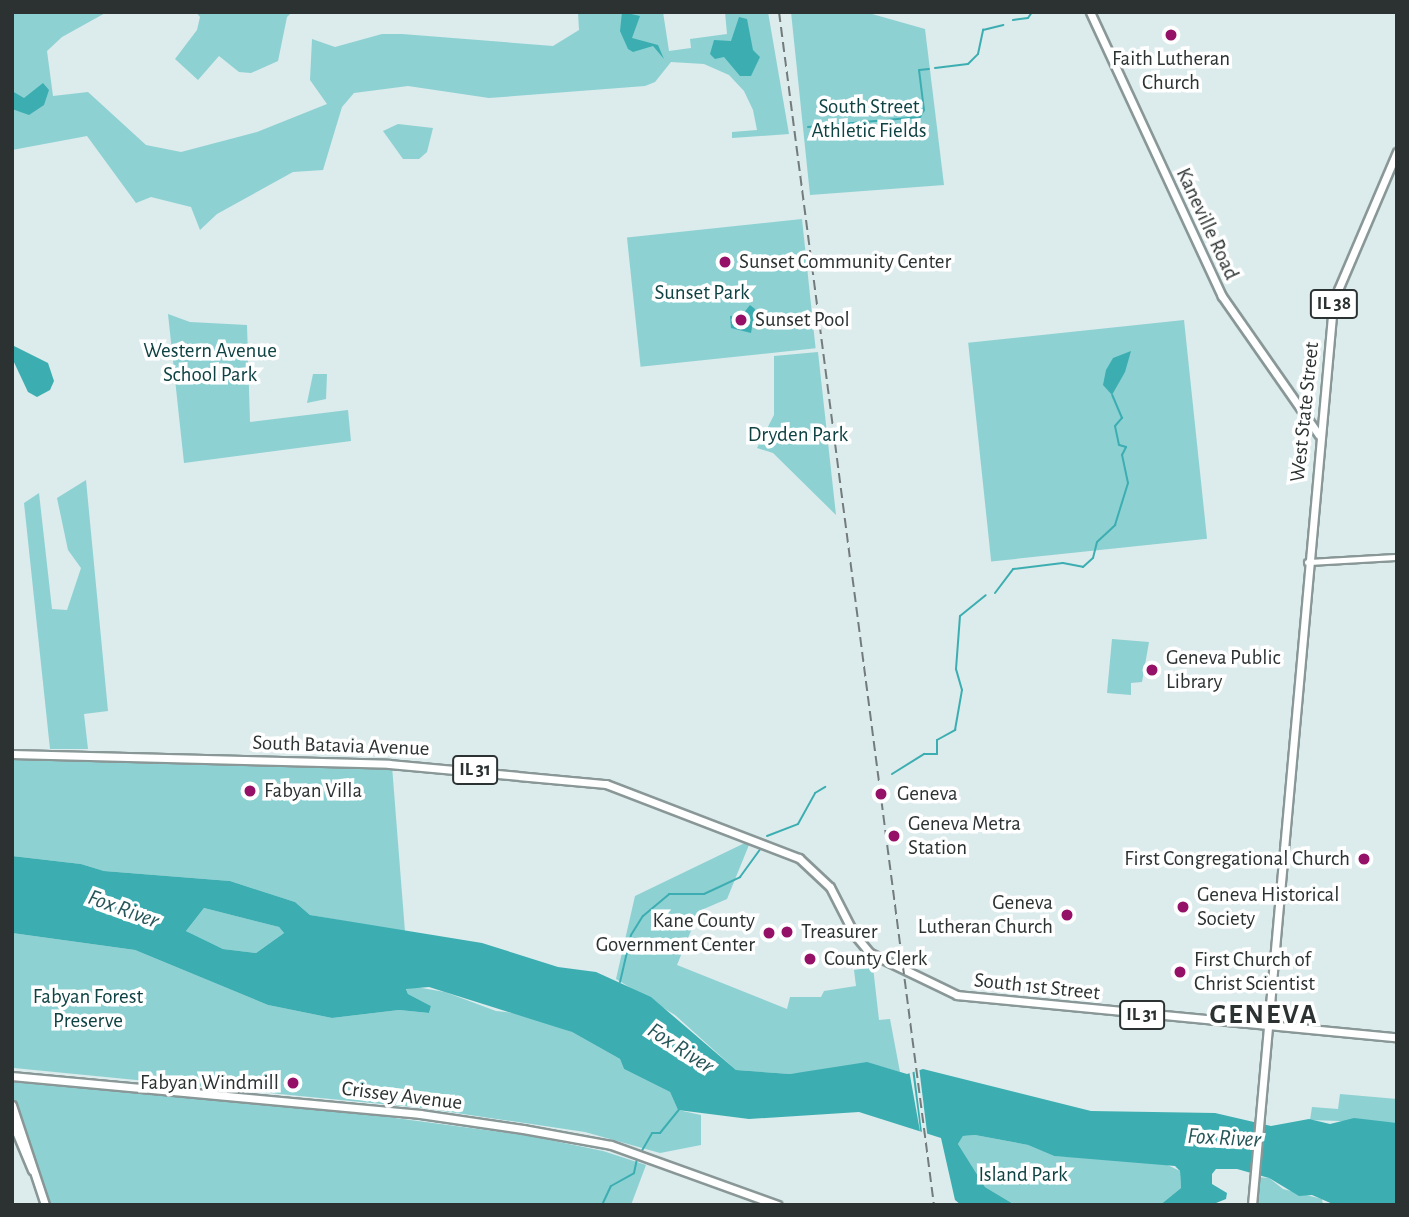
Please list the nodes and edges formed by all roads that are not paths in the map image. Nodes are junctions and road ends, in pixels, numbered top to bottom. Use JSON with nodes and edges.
{"nodes":[{"id":1,"x":1090,"y":12,"type":"edge"},
{"id":2,"x":1397,"y":152,"type":"edge"},
{"id":3,"x":1320,"y":435,"type":"junction"},
{"id":4,"x":1397,"y":557,"type":"edge"},
{"id":5,"x":1307,"y":562,"type":"junction"},
{"id":6,"x":12,"y":754,"type":"edge"},
{"id":7,"x":841,"y":906,"type":"joint"},
{"id":8,"x":1266,"y":1026,"type":"junction"},
{"id":9,"x":1397,"y":1037,"type":"edge"},
{"id":10,"x":12,"y":1076,"type":"edge"},
{"id":11,"x":12,"y":1105,"type":"edge"},
{"id":12,"x":12,"y":1122,"type":"edge"},
{"id":13,"x":34,"y":1174,"type":"junction"},
{"id":14,"x":1252,"y":1204,"type":"edge"},
{"id":15,"x":46,"y":1205,"type":"edge"},
{"id":16,"x":778,"y":1205,"type":"edge"}],
"edges":[{"from":1,"to":3,"type":"main road","name":"Kaneville Road"},
{"from":2,"to":3,"type":"main road","name":"West State Street","number":"IL 38"},
{"from":3,"to":5,"type":"main road","name":"West State Street","number":"IL 38"},
{"from":4,"to":5,"type":"street"},
{"from":5,"to":8,"type":"main road","number":"IL 38"},
{"from":6,"to":7,"type":"main road","name":"South Batavia Avenue","number":"IL 31"},
{"from":7,"to":8,"type":"main road","name":"South 1st Street","number":"IL 31"},
{"from":8,"to":9,"type":"main road","number":"IL 31"},
{"from":8,"to":14,"type":"main road","number":"IL 38"},
{"from":10,"to":16,"type":"main road","name":"Crissey Avenue"},
{"from":11,"to":13,"type":"main road"},
{"from":12,"to":13,"type":"main road"},
{"from":13,"to":15,"type":"main road"}]}
